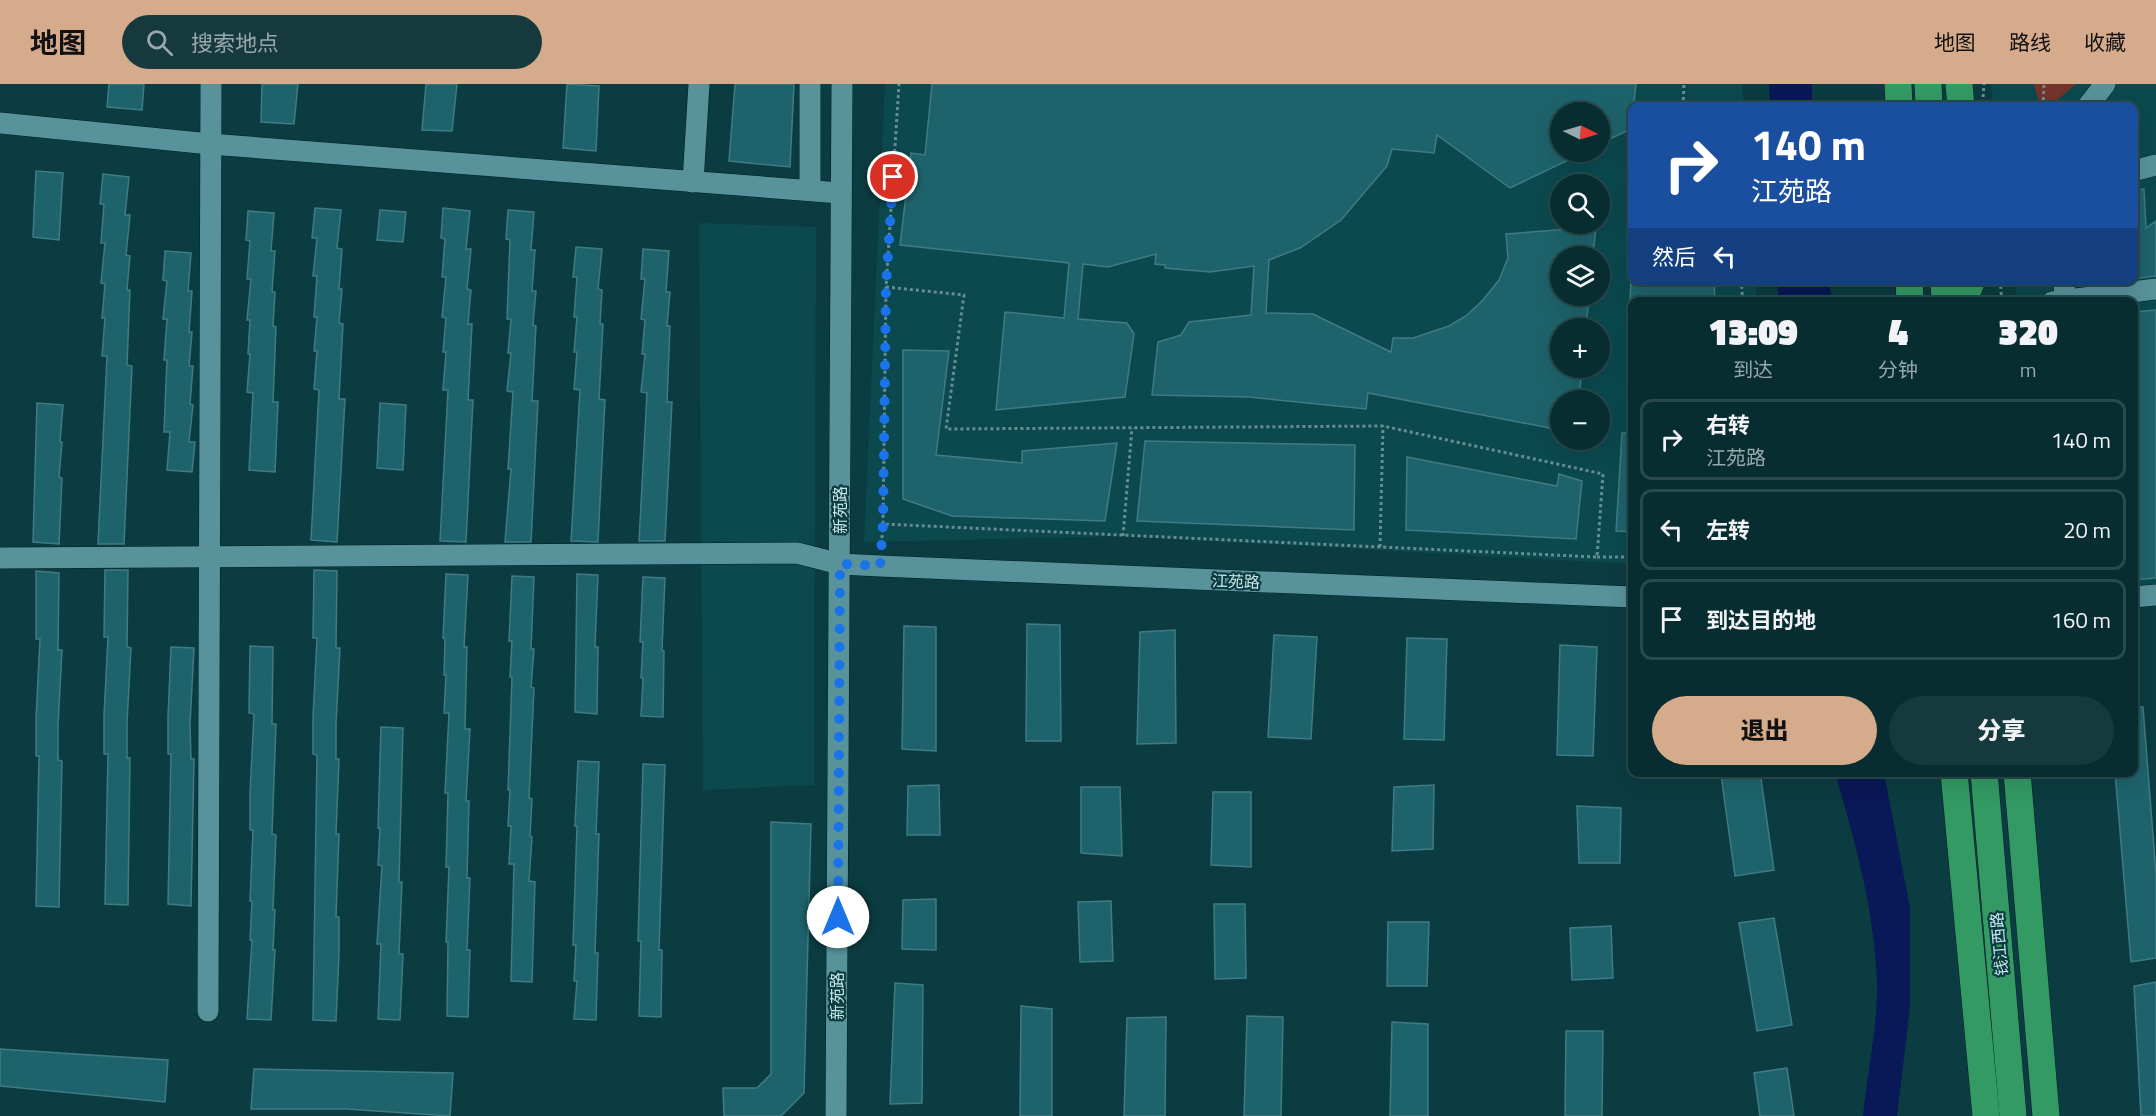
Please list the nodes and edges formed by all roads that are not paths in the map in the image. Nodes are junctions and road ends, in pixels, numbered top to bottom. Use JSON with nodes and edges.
{"nodes":[{"id":1,"x":211,"y":84,"type":"edge"},
{"id":2,"x":699,"y":84,"type":"edge"},
{"id":3,"x":810,"y":84,"type":"edge"},
{"id":4,"x":842,"y":84,"type":"edge"},
{"id":5,"x":1898,"y":84,"type":"edge"},
{"id":6,"x":1928,"y":84,"type":"edge"},
{"id":7,"x":1959,"y":84,"type":"edge"},
{"id":8,"x":2105,"y":84,"type":"edge"},
{"id":9,"x":1899,"y":102,"type":"edge"},
{"id":10,"x":1929,"y":102,"type":"edge"},
{"id":11,"x":1961,"y":102,"type":"edge"},
{"id":12,"x":2091,"y":102,"type":"edge"},
{"id":13,"x":0,"y":123,"type":"edge"},
{"id":14,"x":210,"y":144,"type":"junction"},
{"id":15,"x":2156,"y":165,"type":"edge"},
{"id":16,"x":2138,"y":170,"type":"edge"},
{"id":17,"x":693,"y":182,"type":"junction"},
{"id":18,"x":810,"y":190,"type":"junction"},
{"id":19,"x":840,"y":193,"type":"junction"},
{"id":20,"x":2156,"y":289,"type":"edge"},
{"id":21,"x":2062,"y":296,"type":"edge"},
{"id":22,"x":209,"y":556,"type":"junction"},
{"id":23,"x":0,"y":558,"type":"edge"},
{"id":24,"x":840,"y":564,"type":"junction"},
{"id":25,"x":2156,"y":595,"type":"edge"},
{"id":26,"x":1628,"y":597,"type":"edge"},
{"id":27,"x":2138,"y":597,"type":"edge"},
{"id":28,"x":1954,"y":777,"type":"edge"},
{"id":29,"x":1984,"y":777,"type":"edge"},
{"id":30,"x":2017,"y":777,"type":"edge"},
{"id":31,"x":1996,"y":915,"type":"junction"},
{"id":32,"x":1973,"y":981,"type":"junction"},
{"id":33,"x":208,"y":1011,"type":"dead end"},
{"id":34,"x":836,"y":1116,"type":"edge"},
{"id":35,"x":1986,"y":1116,"type":"edge"},
{"id":36,"x":2013,"y":1116,"type":"edge"},
{"id":37,"x":2046,"y":1116,"type":"edge"}],
"edges":[{"from":1,"to":14,"type":"street"},
{"from":2,"to":17,"type":"street"},
{"from":3,"to":18,"type":"street"},
{"from":4,"to":19,"type":"street","name":"新苑路"},
{"from":5,"to":9,"type":"main road"},
{"from":6,"to":10,"type":"main road"},
{"from":7,"to":11,"type":"main road"},
{"from":8,"to":12,"type":"street"},
{"from":13,"to":14,"type":"street"},
{"from":14,"to":17,"type":"street"},
{"from":14,"to":22,"type":"street"},
{"from":15,"to":16,"type":"street"},
{"from":17,"to":18,"type":"street"},
{"from":18,"to":19,"type":"street"},
{"from":19,"to":24,"type":"street","name":"新苑路"},
{"from":20,"to":21,"type":"street"},
{"from":22,"to":23,"type":"street","name":"江苑路"},
{"from":22,"to":24,"type":"street","name":"江苑路"},
{"from":22,"to":33,"type":"street"},
{"from":24,"to":26,"type":"street","name":"江苑路"},
{"from":24,"to":34,"type":"street","name":"新苑路"},
{"from":25,"to":27,"type":"street"},
{"from":28,"to":32,"type":"main road"},
{"from":29,"to":31,"type":"main road","name":"钱江西路"},
{"from":30,"to":37,"type":"main road"},
{"from":31,"to":32,"type":"main road"},
{"from":31,"to":36,"type":"main road","name":"钱江西路"},
{"from":32,"to":35,"type":"main road"}]}
